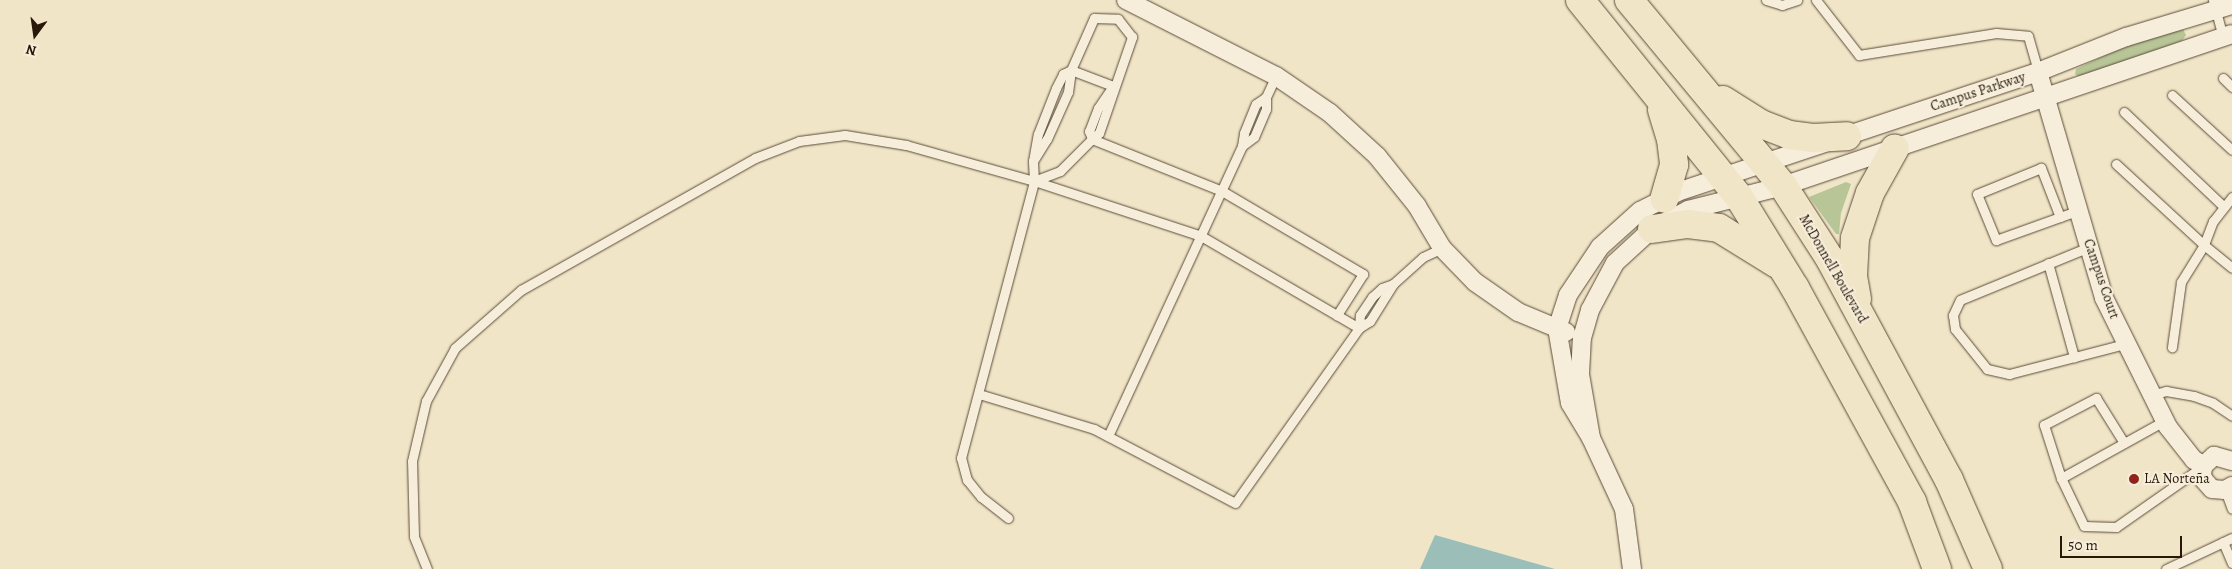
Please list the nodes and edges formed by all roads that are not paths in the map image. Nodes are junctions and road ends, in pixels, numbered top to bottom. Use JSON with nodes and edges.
{"nodes":[{"id":1,"x":1580,"y":0,"type":"edge"},
{"id":2,"x":1629,"y":0,"type":"edge"},
{"id":3,"x":1766,"y":0,"type":"edge"},
{"id":4,"x":1797,"y":0,"type":"edge"},
{"id":5,"x":1816,"y":0,"type":"edge"},
{"id":6,"x":1127,"y":1,"type":"edge"},
{"id":7,"x":2220,"y":5,"type":"edge"},
{"id":8,"x":1118,"y":19,"type":"junction"},
{"id":9,"x":2227,"y":36,"type":"edge"},
{"id":10,"x":1072,"y":70,"type":"junction"},
{"id":11,"x":2038,"y":72,"type":"junction"},
{"id":12,"x":1276,"y":76,"type":"junction"},
{"id":13,"x":2223,"y":78,"type":"dead end"},
{"id":14,"x":1113,"y":86,"type":"junction"},
{"id":15,"x":2232,"y":87,"type":"edge"},
{"id":16,"x":1707,"y":94,"type":"junction"},
{"id":17,"x":2172,"y":95,"type":"dead end"},
{"id":18,"x":1658,"y":96,"type":"junction"},
{"id":19,"x":2045,"y":96,"type":"junction"},
{"id":20,"x":2124,"y":112,"type":"dead end"},
{"id":21,"x":1847,"y":136,"type":"junction"},
{"id":22,"x":1092,"y":139,"type":"junction"},
{"id":23,"x":1895,"y":148,"type":"junction"},
{"id":24,"x":2232,"y":150,"type":"edge"},
{"id":25,"x":1766,"y":164,"type":"junction"},
{"id":26,"x":2116,"y":164,"type":"dead end"},
{"id":27,"x":1034,"y":181,"type":"junction"},
{"id":28,"x":1783,"y":186,"type":"junction"},
{"id":29,"x":1732,"y":188,"type":"junction"},
{"id":30,"x":1222,"y":191,"type":"junction"},
{"id":31,"x":2232,"y":197,"type":"edge"},
{"id":32,"x":1664,"y":199,"type":"junction"},
{"id":33,"x":2224,"y":207,"type":"junction"},
{"id":34,"x":2079,"y":210,"type":"junction"},
{"id":35,"x":2060,"y":217,"type":"junction"},
{"id":36,"x":1652,"y":230,"type":"junction"},
{"id":37,"x":1201,"y":236,"type":"junction"},
{"id":38,"x":2204,"y":245,"type":"junction"},
{"id":39,"x":2089,"y":247,"type":"junction"},
{"id":40,"x":1442,"y":248,"type":"junction"},
{"id":41,"x":2048,"y":264,"type":"junction"},
{"id":42,"x":2231,"y":264,"type":"edge"},
{"id":43,"x":1782,"y":267,"type":"junction"},
{"id":44,"x":1337,"y":315,"type":"junction"},
{"id":45,"x":1860,"y":315,"type":"junction"},
{"id":46,"x":1360,"y":328,"type":"junction"},
{"id":47,"x":1556,"y":328,"type":"junction"},
{"id":48,"x":1582,"y":338,"type":"junction"},
{"id":49,"x":2125,"y":344,"type":"junction"},
{"id":50,"x":2172,"y":347,"type":"dead end"},
{"id":51,"x":2074,"y":357,"type":"junction"},
{"id":52,"x":979,"y":394,"type":"junction"},
{"id":53,"x":2151,"y":395,"type":"junction"},
{"id":54,"x":2232,"y":416,"type":"edge"},
{"id":55,"x":2164,"y":420,"type":"junction"},
{"id":56,"x":1108,"y":436,"type":"junction"},
{"id":57,"x":1590,"y":438,"type":"junction"},
{"id":58,"x":2124,"y":443,"type":"junction"},
{"id":59,"x":2232,"y":461,"type":"edge"},
{"id":60,"x":2204,"y":465,"type":"junction"},
{"id":61,"x":2061,"y":478,"type":"junction"},
{"id":62,"x":2229,"y":488,"type":"edge"},
{"id":63,"x":2232,"y":509,"type":"edge"},
{"id":64,"x":1008,"y":518,"type":"dead end"},
{"id":65,"x":2228,"y":540,"type":"edge"},
{"id":66,"x":2232,"y":563,"type":"edge"},
{"id":67,"x":427,"y":569,"type":"edge"},
{"id":68,"x":1632,"y":569,"type":"edge"},
{"id":69,"x":1937,"y":569,"type":"edge"},
{"id":70,"x":1988,"y":569,"type":"edge"},
{"id":71,"x":2166,"y":569,"type":"edge"}],
"edges":[{"from":1,"to":18,"type":"main road"},
{"from":2,"to":16,"type":"main road","name":"McDonnell Boulevard"},
{"from":3,"to":4,"type":"lane"},
{"from":5,"to":11,"type":"lane"},
{"from":6,"to":8,"type":"lane"},
{"from":6,"to":12,"type":"street"},
{"from":7,"to":9,"type":"lane"},
{"from":7,"to":11,"type":"street","name":"Campus Parkway"},
{"from":8,"to":10,"type":"lane"},
{"from":8,"to":14,"type":"lane"},
{"from":9,"to":19,"type":"street","name":"Campus Parkway"},
{"from":10,"to":14,"type":"lane"},
{"from":10,"to":27,"type":"lane"},
{"from":11,"to":19,"type":"street","name":"Campus Court"},
{"from":11,"to":21,"type":"street","name":"Campus Parkway"},
{"from":12,"to":30,"type":"lane"},
{"from":12,"to":40,"type":"street"},
{"from":13,"to":15,"type":"lane"},
{"from":14,"to":22,"type":"lane"},
{"from":16,"to":21,"type":"main road"},
{"from":16,"to":25,"type":"main road","name":"McDonnell Boulevard"},
{"from":17,"to":24,"type":"lane"},
{"from":18,"to":29,"type":"main road"},
{"from":18,"to":32,"type":"main road"},
{"from":19,"to":23,"type":"street","name":"Campus Parkway"},
{"from":19,"to":34,"type":"street","name":"Campus Court"},
{"from":20,"to":33,"type":"lane"},
{"from":21,"to":25,"type":"street","name":"Campus Parkway"},
{"from":22,"to":27,"type":"lane"},
{"from":22,"to":30,"type":"lane"},
{"from":23,"to":28,"type":"street","name":"Campus Parkway"},
{"from":23,"to":45,"type":"main road"},
{"from":25,"to":28,"type":"main road","name":"McDonnell Boulevard"},
{"from":25,"to":29,"type":"street","name":"Campus Parkway"},
{"from":26,"to":38,"type":"lane"},
{"from":27,"to":37,"type":"lane"},
{"from":27,"to":52,"type":"lane"},
{"from":27,"to":67,"type":"lane"},
{"from":28,"to":29,"type":"street","name":"Campus Parkway"},
{"from":28,"to":45,"type":"main road","name":"McDonnell Boulevard"},
{"from":29,"to":32,"type":"street"},
{"from":29,"to":36,"type":"street"},
{"from":29,"to":43,"type":"main road"},
{"from":30,"to":37,"type":"lane"},
{"from":30,"to":44,"type":"lane"},
{"from":31,"to":33,"type":"lane"},
{"from":32,"to":47,"type":"street"},
{"from":33,"to":38,"type":"lane"},
{"from":34,"to":35,"type":"lane"},
{"from":34,"to":39,"type":"street","name":"Campus Court"},
{"from":35,"to":35,"type":"lane"},
{"from":36,"to":43,"type":"main road"},
{"from":36,"to":48,"type":"street"},
{"from":37,"to":44,"type":"lane"},
{"from":37,"to":56,"type":"lane"},
{"from":38,"to":42,"type":"lane"},
{"from":38,"to":50,"type":"lane"},
{"from":39,"to":41,"type":"lane"},
{"from":39,"to":49,"type":"street","name":"Campus Court"},
{"from":40,"to":46,"type":"lane"},
{"from":40,"to":47,"type":"street"},
{"from":41,"to":51,"type":"lane"},
{"from":41,"to":51,"type":"lane"},
{"from":43,"to":69,"type":"main road"},
{"from":44,"to":46,"type":"lane"},
{"from":45,"to":70,"type":"main road","name":"McDonnell Boulevard"},
{"from":46,"to":56,"type":"lane"},
{"from":47,"to":48,"type":"street"},
{"from":47,"to":57,"type":"street"},
{"from":48,"to":57,"type":"street"},
{"from":49,"to":51,"type":"lane"},
{"from":49,"to":53,"type":"street","name":"Campus Court"},
{"from":52,"to":56,"type":"lane"},
{"from":52,"to":64,"type":"lane"},
{"from":53,"to":54,"type":"lane"},
{"from":53,"to":55,"type":"street","name":"Campus Court"},
{"from":55,"to":58,"type":"lane"},
{"from":55,"to":60,"type":"street","name":"Campus Court"},
{"from":57,"to":68,"type":"street"},
{"from":58,"to":61,"type":"lane"},
{"from":58,"to":61,"type":"lane"},
{"from":59,"to":60,"type":"street"},
{"from":60,"to":61,"type":"lane"},
{"from":60,"to":62,"type":"street"},
{"from":62,"to":63,"type":"lane"},
{"from":65,"to":66,"type":"lane"},
{"from":65,"to":71,"type":"lane"}]}
